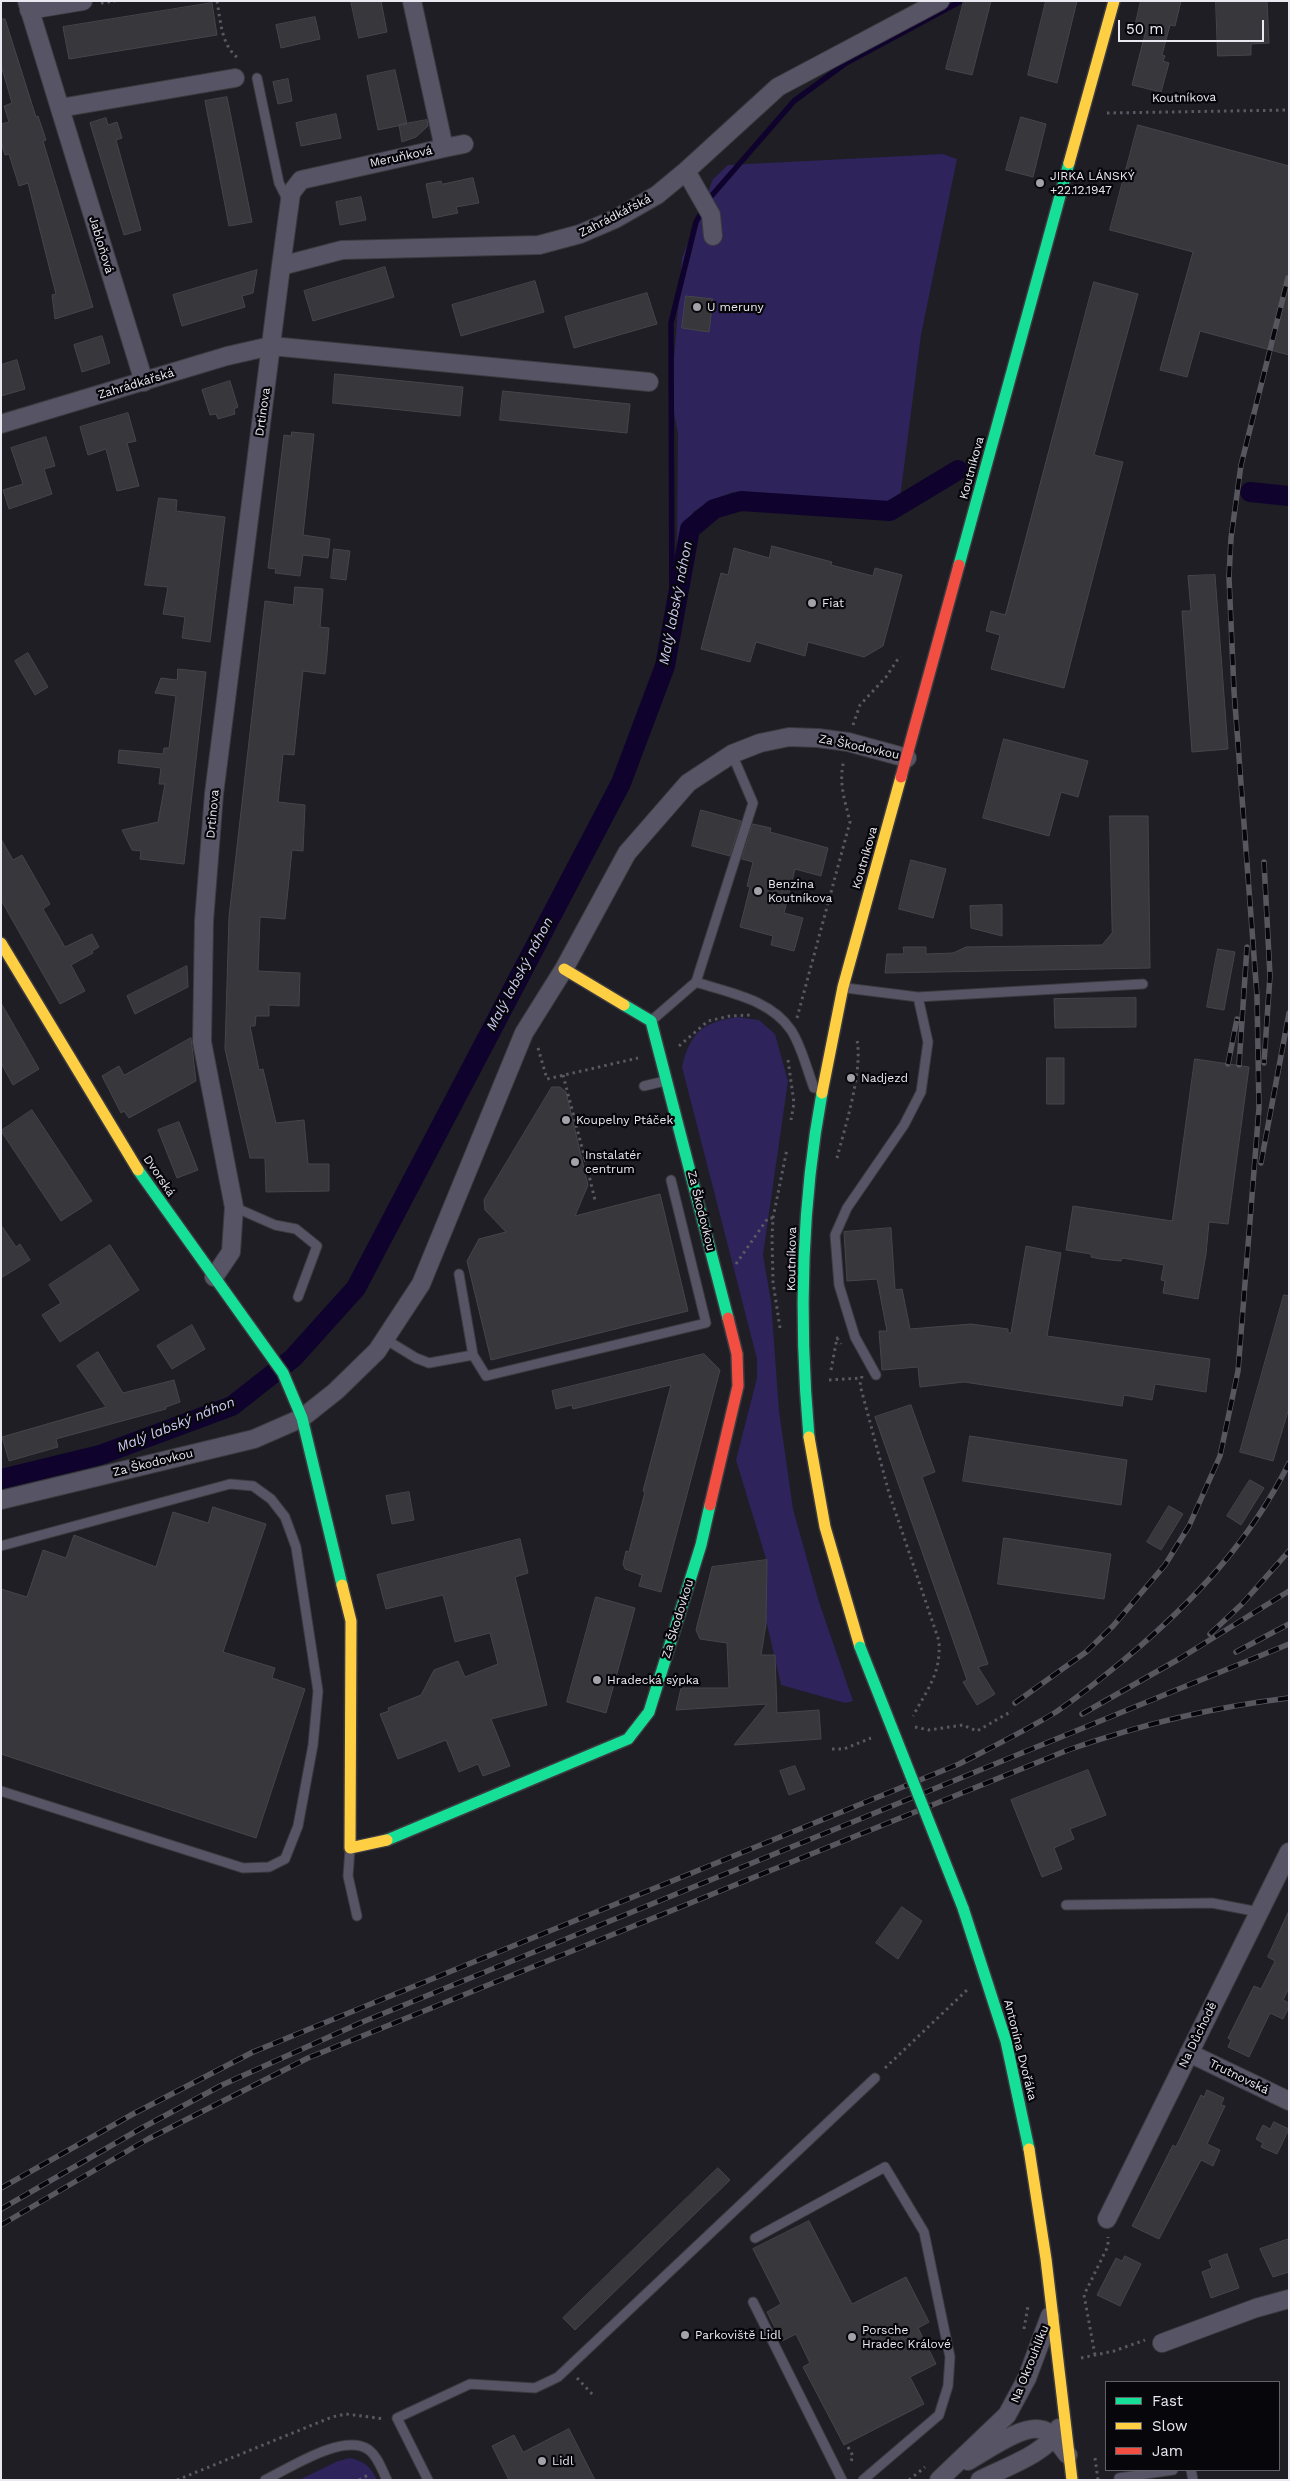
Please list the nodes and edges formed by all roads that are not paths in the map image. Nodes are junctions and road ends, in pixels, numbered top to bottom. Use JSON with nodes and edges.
{"nodes":[{"id":1,"x":83,"y":1,"type":"edge"},
{"id":2,"x":412,"y":1,"type":"edge"},
{"id":3,"x":940,"y":1,"type":"edge"},
{"id":4,"x":1114,"y":1,"type":"edge"},
{"id":5,"x":28,"y":6,"type":"edge"},
{"id":6,"x":235,"y":78,"type":"dead end"},
{"id":7,"x":257,"y":78,"type":"road end"},
{"id":8,"x":60,"y":108,"type":"junction"},
{"id":9,"x":464,"y":144,"type":"dead end"},
{"id":10,"x":444,"y":148,"type":"junction"},
{"id":11,"x":686,"y":171,"type":"junction"},
{"id":12,"x":290,"y":202,"type":"junction"},
{"id":13,"x":713,"y":236,"type":"dead end"},
{"id":14,"x":281,"y":266,"type":"junction"},
{"id":15,"x":271,"y":346,"type":"junction"},
{"id":16,"x":144,"y":382,"type":"junction"},
{"id":17,"x":649,"y":382,"type":"dead end"},
{"id":18,"x":1,"y":424,"type":"edge"},
{"id":19,"x":732,"y":754,"type":"junction"},
{"id":20,"x":907,"y":758,"type":"junction"},
{"id":21,"x":1,"y":943,"type":"edge"},
{"id":22,"x":564,"y":969,"type":"junction"},
{"id":23,"x":696,"y":982,"type":"junction"},
{"id":24,"x":1143,"y":984,"type":"dead end"},
{"id":25,"x":843,"y":987,"type":"junction"},
{"id":26,"x":918,"y":997,"type":"junction"},
{"id":27,"x":651,"y":1021,"type":"junction"},
{"id":28,"x":668,"y":1080,"type":"junction"},
{"id":29,"x":644,"y":1086,"type":"dead end"},
{"id":30,"x":820,"y":1102,"type":"junction"},
{"id":31,"x":671,"y":1180,"type":"dead end"},
{"id":32,"x":234,"y":1207,"type":"junction"},
{"id":33,"x":460,"y":1274,"type":"dead end"},
{"id":34,"x":214,"y":1277,"type":"junction"},
{"id":35,"x":298,"y":1297,"type":"dead end"},
{"id":36,"x":385,"y":1339,"type":"junction"},
{"id":37,"x":473,"y":1355,"type":"junction"},
{"id":38,"x":876,"y":1375,"type":"dead end"},
{"id":39,"x":302,"y":1418,"type":"junction"},
{"id":40,"x":1,"y":1500,"type":"edge"},
{"id":41,"x":1,"y":1546,"type":"edge"},
{"id":42,"x":860,"y":1647,"type":"joint"},
{"id":43,"x":1,"y":1790,"type":"edge"},
{"id":44,"x":350,"y":1848,"type":"junction"},
{"id":45,"x":1289,"y":1852,"type":"edge"},
{"id":46,"x":1066,"y":1905,"type":"dead end"},
{"id":47,"x":1259,"y":1912,"type":"junction"},
{"id":48,"x":357,"y":1916,"type":"dead end"},
{"id":49,"x":1189,"y":2053,"type":"junction"},
{"id":50,"x":875,"y":2078,"type":"road end"},
{"id":51,"x":1289,"y":2101,"type":"edge"},
{"id":52,"x":1107,"y":2219,"type":"road end"},
{"id":53,"x":755,"y":2238,"type":"dead end"},
{"id":54,"x":1289,"y":2299,"type":"edge"},
{"id":55,"x":753,"y":2302,"type":"dead end"},
{"id":56,"x":1052,"y":2308,"type":"junction"},
{"id":57,"x":1162,"y":2343,"type":"road end"},
{"id":58,"x":1064,"y":2405,"type":"junction"},
{"id":59,"x":1054,"y":2438,"type":"junction"},
{"id":60,"x":1070,"y":2457,"type":"junction"},
{"id":61,"x":1166,"y":2471,"type":"edge"},
{"id":62,"x":942,"y":2476,"type":"edge"},
{"id":63,"x":1119,"y":2478,"type":"dead end"},
{"id":64,"x":265,"y":2480,"type":"edge"},
{"id":65,"x":387,"y":2480,"type":"edge"},
{"id":66,"x":428,"y":2480,"type":"edge"},
{"id":67,"x":842,"y":2480,"type":"edge"},
{"id":68,"x":863,"y":2480,"type":"edge"},
{"id":69,"x":980,"y":2480,"type":"edge"},
{"id":70,"x":1072,"y":2480,"type":"edge"}],
"edges":[{"from":1,"to":5,"type":"street","name":"Jabloňová"},
{"from":2,"to":10,"type":"street","name":"Meruňková"},
{"from":3,"to":11,"type":"street","name":"Zahrádkářská"},
{"from":4,"to":20,"type":"main road","name":"Koutníkova"},
{"from":5,"to":8,"type":"street","name":"Jabloňová"},
{"from":6,"to":8,"type":"street"},
{"from":7,"to":12,"type":"lane"},
{"from":8,"to":16,"type":"street","name":"Jabloňová"},
{"from":9,"to":10,"type":"street"},
{"from":10,"to":12,"type":"street","name":"Meruňková"},
{"from":11,"to":13,"type":"street"},
{"from":11,"to":14,"type":"street","name":"Zahrádkářská"},
{"from":12,"to":14,"type":"street","name":"Meruňková"},
{"from":14,"to":15,"type":"street"},
{"from":15,"to":16,"type":"street","name":"Zahrádkářská"},
{"from":15,"to":17,"type":"street","name":"Zahrádkářská"},
{"from":15,"to":32,"type":"street","name":"Drtinova"},
{"from":16,"to":18,"type":"street","name":"Zahrádkářská"},
{"from":19,"to":20,"type":"street","name":"Za Škodovkou"},
{"from":19,"to":22,"type":"street","name":"Za Škodovkou"},
{"from":19,"to":23,"type":"lane"},
{"from":20,"to":25,"type":"main road","name":"Koutníkova"},
{"from":21,"to":34,"type":"main road","name":"Dvorská"},
{"from":22,"to":27,"type":"main road"},
{"from":22,"to":36,"type":"street","name":"Za Škodovkou"},
{"from":23,"to":27,"type":"lane"},
{"from":23,"to":30,"type":"lane"},
{"from":24,"to":26,"type":"lane"},
{"from":25,"to":26,"type":"lane"},
{"from":25,"to":30,"type":"main road","name":"Koutníkova"},
{"from":26,"to":38,"type":"lane"},
{"from":27,"to":28,"type":"main road","name":"Za Škodovkou"},
{"from":28,"to":29,"type":"lane"},
{"from":28,"to":44,"type":"main road","name":"Za Škodovkou"},
{"from":30,"to":42,"type":"main road","name":"Koutníkova"},
{"from":31,"to":37,"type":"lane"},
{"from":32,"to":34,"type":"street","name":"Drtinova"},
{"from":32,"to":35,"type":"lane"},
{"from":33,"to":37,"type":"lane"},
{"from":34,"to":39,"type":"main road","name":"Dvorská"},
{"from":36,"to":37,"type":"lane"},
{"from":36,"to":39,"type":"street","name":"Za Škodovkou"},
{"from":39,"to":40,"type":"street","name":"Za Škodovkou"},
{"from":39,"to":44,"type":"main road"},
{"from":41,"to":43,"type":"lane"},
{"from":42,"to":56,"type":"main road","name":"Antonína Dvořáka","bridge":true},
{"from":44,"to":48,"type":"lane"},
{"from":45,"to":47,"type":"street","name":"Na Důchodě"},
{"from":46,"to":47,"type":"lane"},
{"from":47,"to":49,"type":"street","name":"Na Důchodě"},
{"from":49,"to":51,"type":"street","name":"Trutnovská"},
{"from":49,"to":52,"type":"street","name":"Na Důchodě"},
{"from":50,"to":66,"type":"lane"},
{"from":53,"to":68,"type":"lane"},
{"from":54,"to":57,"type":"street"},
{"from":55,"to":67,"type":"lane"},
{"from":56,"to":58,"type":"main road","name":"Antonína Dvořáka"},
{"from":56,"to":62,"type":"street","name":"Na Okrouhlíku"},
{"from":58,"to":59,"type":"street"},
{"from":58,"to":60,"type":"main road","name":"Antonína Dvořáka"},
{"from":59,"to":60,"type":"street"},
{"from":59,"to":62,"type":"street"},
{"from":59,"to":69,"type":"street"},
{"from":60,"to":70,"type":"main road","name":"Antonína Dvořáka"},
{"from":61,"to":63,"type":"lane"},
{"from":64,"to":65,"type":"lane"}]}
